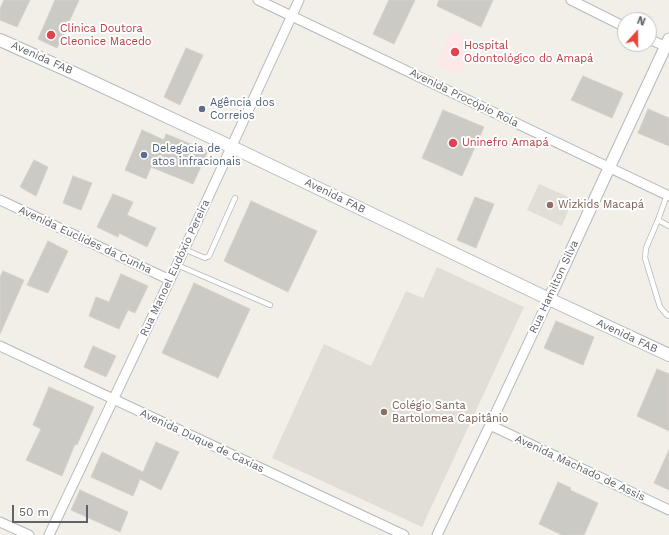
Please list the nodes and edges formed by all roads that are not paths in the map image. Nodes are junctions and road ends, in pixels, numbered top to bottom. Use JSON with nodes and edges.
{"nodes":[{"id":1,"x":258,"y":0,"type":"edge"},
{"id":2,"x":299,"y":0,"type":"edge"},
{"id":3,"x":571,"y":0,"type":"edge"},
{"id":4,"x":292,"y":16,"type":"junction"},
{"id":5,"x":617,"y":23,"type":"edge"},
{"id":6,"x":0,"y":40,"type":"edge"},
{"id":7,"x":657,"y":42,"type":"edge"},
{"id":8,"x":668,"y":45,"type":"edge"},
{"id":9,"x":232,"y":147,"type":"junction"},
{"id":10,"x":609,"y":168,"type":"junction"},
{"id":11,"x":668,"y":195,"type":"edge"},
{"id":12,"x":235,"y":198,"type":"dead end"},
{"id":13,"x":0,"y":200,"type":"edge"},
{"id":14,"x":658,"y":220,"type":"junction"},
{"id":15,"x":669,"y":226,"type":"edge"},
{"id":16,"x":184,"y":249,"type":"junction"},
{"id":17,"x":177,"y":265,"type":"junction"},
{"id":18,"x":170,"y":280,"type":"junction"},
{"id":19,"x":549,"y":300,"type":"junction"},
{"id":20,"x":270,"y":305,"type":"dead end"},
{"id":21,"x":669,"y":316,"type":"edge"},
{"id":22,"x":0,"y":346,"type":"edge"},
{"id":23,"x":669,"y":355,"type":"edge"},
{"id":24,"x":113,"y":399,"type":"junction"},
{"id":25,"x":490,"y":425,"type":"junction"},
{"id":26,"x":669,"y":510,"type":"edge"},
{"id":27,"x":0,"y":522,"type":"edge"},
{"id":28,"x":29,"y":535,"type":"edge"},
{"id":29,"x":49,"y":535,"type":"edge"},
{"id":30,"x":404,"y":535,"type":"edge"},
{"id":31,"x":438,"y":535,"type":"edge"}],
"edges":[{"from":1,"to":4,"type":"street","name":"Avenida Procópio Rola"},
{"from":2,"to":4,"type":"street","name":"Rua Manoel Eudóxio Pereira"},
{"from":3,"to":5,"type":"street"},
{"from":4,"to":9,"type":"street","name":"Rua Manoel Eudóxio Pereira"},
{"from":4,"to":10,"type":"street","name":"Avenida Procópio Rola"},
{"from":6,"to":9,"type":"main road","name":"Avenida FAB"},
{"from":7,"to":8,"type":"street"},
{"from":8,"to":10,"type":"street","name":"Rua Hamilton Silva"},
{"from":9,"to":16,"type":"street","name":"Rua Manoel Eudóxio Pereira"},
{"from":9,"to":19,"type":"main road","name":"Avenida FAB"},
{"from":10,"to":11,"type":"street","name":"Avenida Procópio Rola"},
{"from":10,"to":19,"type":"street","name":"Rua Hamilton Silva"},
{"from":11,"to":14,"type":"lane"},
{"from":12,"to":16,"type":"lane"},
{"from":13,"to":18,"type":"street","name":"Avenida Euclides da Cunha"},
{"from":14,"to":15,"type":"lane"},
{"from":14,"to":21,"type":"lane"},
{"from":16,"to":17,"type":"street","name":"Rua Manoel Eudóxio Pereira"},
{"from":17,"to":18,"type":"street","name":"Rua Manoel Eudóxio Pereira"},
{"from":17,"to":20,"type":"lane"},
{"from":18,"to":24,"type":"street","name":"Rua Manoel Eudóxio Pereira"},
{"from":19,"to":23,"type":"main road","name":"Avenida FAB"},
{"from":19,"to":25,"type":"street","name":"Rua Hamilton Silva"},
{"from":22,"to":24,"type":"street","name":"Avenida Duque de Caxias"},
{"from":24,"to":29,"type":"street","name":"Rua Manoel Eudóxio Pereira"},
{"from":24,"to":30,"type":"street","name":"Avenida Duque de Caxias"},
{"from":25,"to":26,"type":"street","name":"Avenida Machado de Assis"},
{"from":25,"to":31,"type":"street","name":"Rua Hamilton Silva"},
{"from":27,"to":28,"type":"street"}]}
